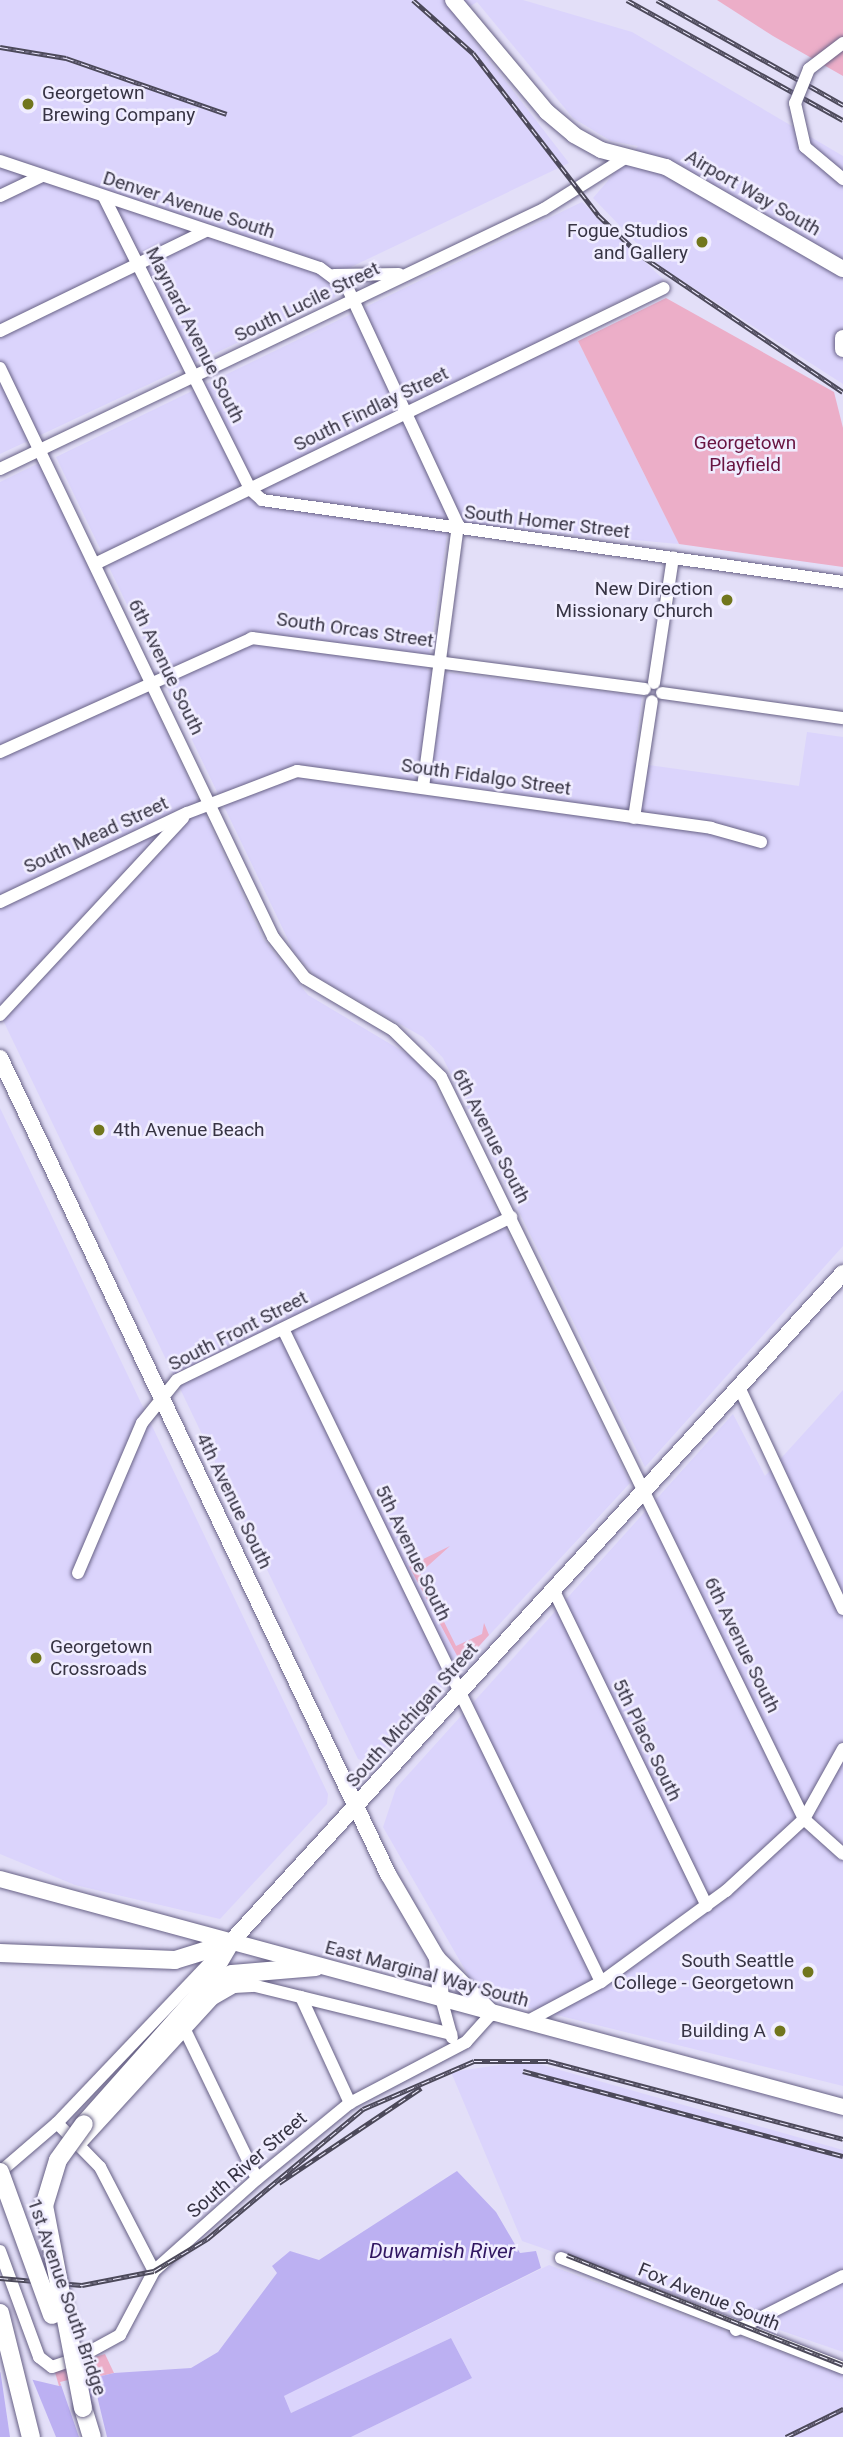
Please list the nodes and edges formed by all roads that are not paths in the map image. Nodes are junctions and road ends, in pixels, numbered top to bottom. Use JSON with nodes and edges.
{"nodes":[{"id":1,"x":453,"y":0,"type":"edge"},
{"id":2,"x":843,"y":43,"type":"edge"},
{"id":3,"x":625,"y":158,"type":"junction"},
{"id":4,"x":0,"y":161,"type":"edge"},
{"id":5,"x":42,"y":176,"type":"junction"},
{"id":6,"x":843,"y":179,"type":"edge"},
{"id":7,"x":0,"y":195,"type":"edge"},
{"id":8,"x":104,"y":197,"type":"junction"},
{"id":9,"x":206,"y":231,"type":"junction"},
{"id":10,"x":138,"y":264,"type":"junction"},
{"id":11,"x":425,"y":267,"type":"junction"},
{"id":12,"x":843,"y":269,"type":"edge"},
{"id":13,"x":333,"y":275,"type":"junction"},
{"id":14,"x":664,"y":288,"type":"dead end"},
{"id":15,"x":355,"y":300,"type":"junction"},
{"id":16,"x":0,"y":331,"type":"edge"},
{"id":17,"x":843,"y":338,"type":"edge"},
{"id":18,"x":843,"y":349,"type":"edge"},
{"id":19,"x":0,"y":368,"type":"edge"},
{"id":20,"x":194,"y":377,"type":"junction"},
{"id":21,"x":409,"y":412,"type":"junction"},
{"id":22,"x":40,"y":449,"type":"junction"},
{"id":23,"x":0,"y":469,"type":"edge"},
{"id":24,"x":251,"y":489,"type":"junction"},
{"id":25,"x":458,"y":531,"type":"junction"},
{"id":26,"x":673,"y":557,"type":"junction"},
{"id":27,"x":95,"y":564,"type":"junction"},
{"id":28,"x":843,"y":582,"type":"edge"},
{"id":29,"x":441,"y":662,"type":"junction"},
{"id":30,"x":151,"y":679,"type":"junction"},
{"id":31,"x":653,"y":692,"type":"junction"},
{"id":32,"x":843,"y":718,"type":"edge"},
{"id":33,"x":2,"y":747,"type":"edge"},
{"id":34,"x":423,"y":786,"type":"junction"},
{"id":35,"x":210,"y":804,"type":"junction"},
{"id":36,"x":187,"y":813,"type":"junction"},
{"id":37,"x":634,"y":818,"type":"junction"},
{"id":38,"x":761,"y":842,"type":"dead end"},
{"id":39,"x":0,"y":902,"type":"edge"},
{"id":40,"x":0,"y":1015,"type":"edge"},
{"id":41,"x":0,"y":1058,"type":"edge"},
{"id":42,"x":511,"y":1217,"type":"junction"},
{"id":43,"x":843,"y":1273,"type":"edge"},
{"id":44,"x":283,"y":1329,"type":"junction"},
{"id":45,"x":738,"y":1387,"type":"junction"},
{"id":46,"x":161,"y":1398,"type":"junction"},
{"id":47,"x":645,"y":1490,"type":"junction"},
{"id":48,"x":78,"y":1573,"type":"dead end"},
{"id":49,"x":554,"y":1591,"type":"junction"},
{"id":50,"x":843,"y":1609,"type":"edge"},
{"id":51,"x":460,"y":1694,"type":"junction"},
{"id":52,"x":843,"y":1749,"type":"edge"},
{"id":53,"x":359,"y":1805,"type":"junction"},
{"id":54,"x":804,"y":1819,"type":"junction"},
{"id":55,"x":843,"y":1854,"type":"edge"},
{"id":56,"x":0,"y":1879,"type":"edge"},
{"id":57,"x":707,"y":1906,"type":"junction"},
{"id":58,"x":230,"y":1943,"type":"junction"},
{"id":59,"x":0,"y":1953,"type":"edge"},
{"id":60,"x":437,"y":1958,"type":"junction"},
{"id":61,"x":316,"y":1966,"type":"junction"},
{"id":62,"x":601,"y":1982,"type":"junction"},
{"id":63,"x":202,"y":1991,"type":"junction"},
{"id":64,"x":301,"y":1997,"type":"junction"},
{"id":65,"x":441,"y":1998,"type":"junction"},
{"id":66,"x":492,"y":2013,"type":"junction"},
{"id":67,"x":526,"y":2022,"type":"junction"},
{"id":68,"x":185,"y":2030,"type":"junction"},
{"id":69,"x":451,"y":2034,"type":"junction"},
{"id":70,"x":454,"y":2049,"type":"junction"},
{"id":71,"x":350,"y":2103,"type":"junction"},
{"id":72,"x":843,"y":2108,"type":"edge"},
{"id":73,"x":57,"y":2123,"type":"junction"},
{"id":74,"x":82,"y":2142,"type":"junction"},
{"id":75,"x":0,"y":2172,"type":"edge"},
{"id":76,"x":257,"y":2179,"type":"junction"},
{"id":77,"x":0,"y":2250,"type":"edge"},
{"id":78,"x":561,"y":2258,"type":"dead end"},
{"id":79,"x":154,"y":2271,"type":"junction"},
{"id":80,"x":843,"y":2276,"type":"edge"},
{"id":81,"x":0,"y":2313,"type":"edge"},
{"id":82,"x":736,"y":2330,"type":"junction"},
{"id":83,"x":0,"y":2350,"type":"edge"},
{"id":84,"x":843,"y":2368,"type":"edge"},
{"id":85,"x":83,"y":2408,"type":"junction"},
{"id":86,"x":30,"y":2434,"type":"edge"},
{"id":87,"x":92,"y":2437,"type":"edge"}],
"edges":[{"from":1,"to":3,"type":"main road","name":"Airport Way South"},
{"from":2,"to":6,"type":"street","bridge":true},
{"from":3,"to":11,"type":"street","name":"South Lucile Street"},
{"from":3,"to":12,"type":"main road","name":"Airport Way South"},
{"from":4,"to":5,"type":"street","name":"Denver Avenue South"},
{"from":5,"to":7,"type":"street"},
{"from":5,"to":8,"type":"street","name":"Denver Avenue South"},
{"from":8,"to":9,"type":"street","name":"Denver Avenue South"},
{"from":8,"to":10,"type":"street","name":"Maynard Avenue South"},
{"from":9,"to":10,"type":"street"},
{"from":9,"to":13,"type":"street","name":"Denver Avenue South"},
{"from":10,"to":16,"type":"street"},
{"from":10,"to":20,"type":"street","name":"Maynard Avenue South"},
{"from":11,"to":13,"type":"street"},
{"from":11,"to":15,"type":"street","name":"South Lucile Street"},
{"from":13,"to":15,"type":"street","name":"Denver Avenue South"},
{"from":14,"to":21,"type":"street","name":"South Findlay Street"},
{"from":15,"to":20,"type":"street","name":"South Lucile Street"},
{"from":15,"to":21,"type":"street","name":"Denver Avenue South"},
{"from":17,"to":18,"type":"main road"},
{"from":19,"to":22,"type":"street","name":"6th Avenue South"},
{"from":20,"to":22,"type":"street","name":"South Lucile Street"},
{"from":20,"to":24,"type":"street","name":"Maynard Avenue South"},
{"from":21,"to":24,"type":"street","name":"South Findlay Street"},
{"from":21,"to":25,"type":"street","name":"Denver Avenue South"},
{"from":22,"to":23,"type":"street","name":"South Lucile Street"},
{"from":22,"to":27,"type":"street","name":"6th Avenue South"},
{"from":24,"to":25,"type":"street","name":"South Homer Street"},
{"from":24,"to":27,"type":"street","name":"South Findlay Street"},
{"from":25,"to":26,"type":"street","name":"South Homer Street"},
{"from":25,"to":29,"type":"street"},
{"from":26,"to":28,"type":"street","name":"South Homer Street"},
{"from":26,"to":31,"type":"street"},
{"from":27,"to":30,"type":"street","name":"6th Avenue South"},
{"from":29,"to":30,"type":"street","name":"South Orcas Street"},
{"from":29,"to":31,"type":"street","name":"South Orcas Street"},
{"from":29,"to":34,"type":"street"},
{"from":30,"to":33,"type":"street","name":"South Orcas Street"},
{"from":30,"to":35,"type":"street","name":"6th Avenue South"},
{"from":31,"to":32,"type":"street","name":"South Orcas Street"},
{"from":31,"to":37,"type":"street"},
{"from":34,"to":35,"type":"street","name":"South Fidalgo Street"},
{"from":34,"to":37,"type":"street","name":"South Fidalgo Street"},
{"from":35,"to":36,"type":"street","name":"South Mead Street"},
{"from":35,"to":42,"type":"street","name":"6th Avenue South"},
{"from":36,"to":39,"type":"street","name":"South Mead Street"},
{"from":36,"to":40,"type":"street"},
{"from":37,"to":38,"type":"street","name":"South Fidalgo Street"},
{"from":41,"to":46,"type":"main road","name":"4th Avenue South"},
{"from":42,"to":44,"type":"street","name":"South Front Street"},
{"from":42,"to":47,"type":"street","name":"6th Avenue South"},
{"from":43,"to":45,"type":"main road","name":"South Michigan Street"},
{"from":44,"to":46,"type":"street","name":"South Front Street"},
{"from":44,"to":51,"type":"street","name":"5th Avenue South"},
{"from":45,"to":47,"type":"main road","name":"South Michigan Street"},
{"from":45,"to":50,"type":"street"},
{"from":46,"to":48,"type":"street","name":"South Front Street"},
{"from":46,"to":53,"type":"main road","name":"4th Avenue South"},
{"from":47,"to":49,"type":"main road","name":"South Michigan Street"},
{"from":47,"to":54,"type":"street","name":"6th Avenue South"},
{"from":49,"to":51,"type":"main road","name":"South Michigan Street"},
{"from":49,"to":57,"type":"street","name":"5th Place South"},
{"from":51,"to":53,"type":"main road","name":"South Michigan Street"},
{"from":51,"to":62,"type":"street","name":"5th Avenue South"},
{"from":52,"to":54,"type":"street"},
{"from":53,"to":58,"type":"main road","name":"South Michigan Street"},
{"from":53,"to":60,"type":"main road","name":"4th Avenue South"},
{"from":54,"to":55,"type":"street","name":"6th Avenue South"},
{"from":54,"to":57,"type":"street"},
{"from":56,"to":58,"type":"main road","name":"East Marginal Way South"},
{"from":57,"to":62,"type":"street"},
{"from":58,"to":59,"type":"highway"},
{"from":58,"to":61,"type":"main road","name":"East Marginal Way South"},
{"from":58,"to":63,"type":"highway"},
{"from":58,"to":73,"type":"street","name":"South Michigan Street"},
{"from":60,"to":65,"type":"main road","name":"4th Avenue South"},
{"from":60,"to":66,"type":"main road","name":"4th Avenue South"},
{"from":61,"to":63,"type":"highway"},
{"from":61,"to":65,"type":"main road","name":"East Marginal Way South"},
{"from":62,"to":67,"type":"street"},
{"from":63,"to":85,"type":"highway","bridge":true},
{"from":64,"to":68,"type":"street"},
{"from":64,"to":69,"type":"street"},
{"from":64,"to":71,"type":"street"},
{"from":65,"to":66,"type":"main road","name":"East Marginal Way South"},
{"from":65,"to":69,"type":"street","name":"4th Avenue South"},
{"from":66,"to":67,"type":"main road","name":"East Marginal Way South"},
{"from":66,"to":70,"type":"street","name":"South River Street"},
{"from":67,"to":72,"type":"main road","name":"East Marginal Way South"},
{"from":68,"to":74,"type":"street"},
{"from":68,"to":76,"type":"street"},
{"from":69,"to":70,"type":"street","name":"4th Avenue South"},
{"from":70,"to":71,"type":"street","name":"South River Street"},
{"from":71,"to":76,"type":"street","name":"South River Street"},
{"from":73,"to":74,"type":"street"},
{"from":73,"to":75,"type":"street","name":"South Michigan Street"},
{"from":74,"to":79,"type":"street"},
{"from":75,"to":85,"type":"highway","name":"1st Avenue South Bridge","bridge":true},
{"from":76,"to":79,"type":"street","name":"South River Street"},
{"from":77,"to":79,"type":"street","name":"South River Street"},
{"from":78,"to":82,"type":"street","name":"Fox Avenue South"},
{"from":80,"to":82,"type":"street"},
{"from":81,"to":86,"type":"highway"},
{"from":82,"to":84,"type":"street","name":"Fox Avenue South"},
{"from":83,"to":86,"type":"highway"},
{"from":85,"to":87,"type":"highway","name":"1st Avenue South Bridge"}]}
